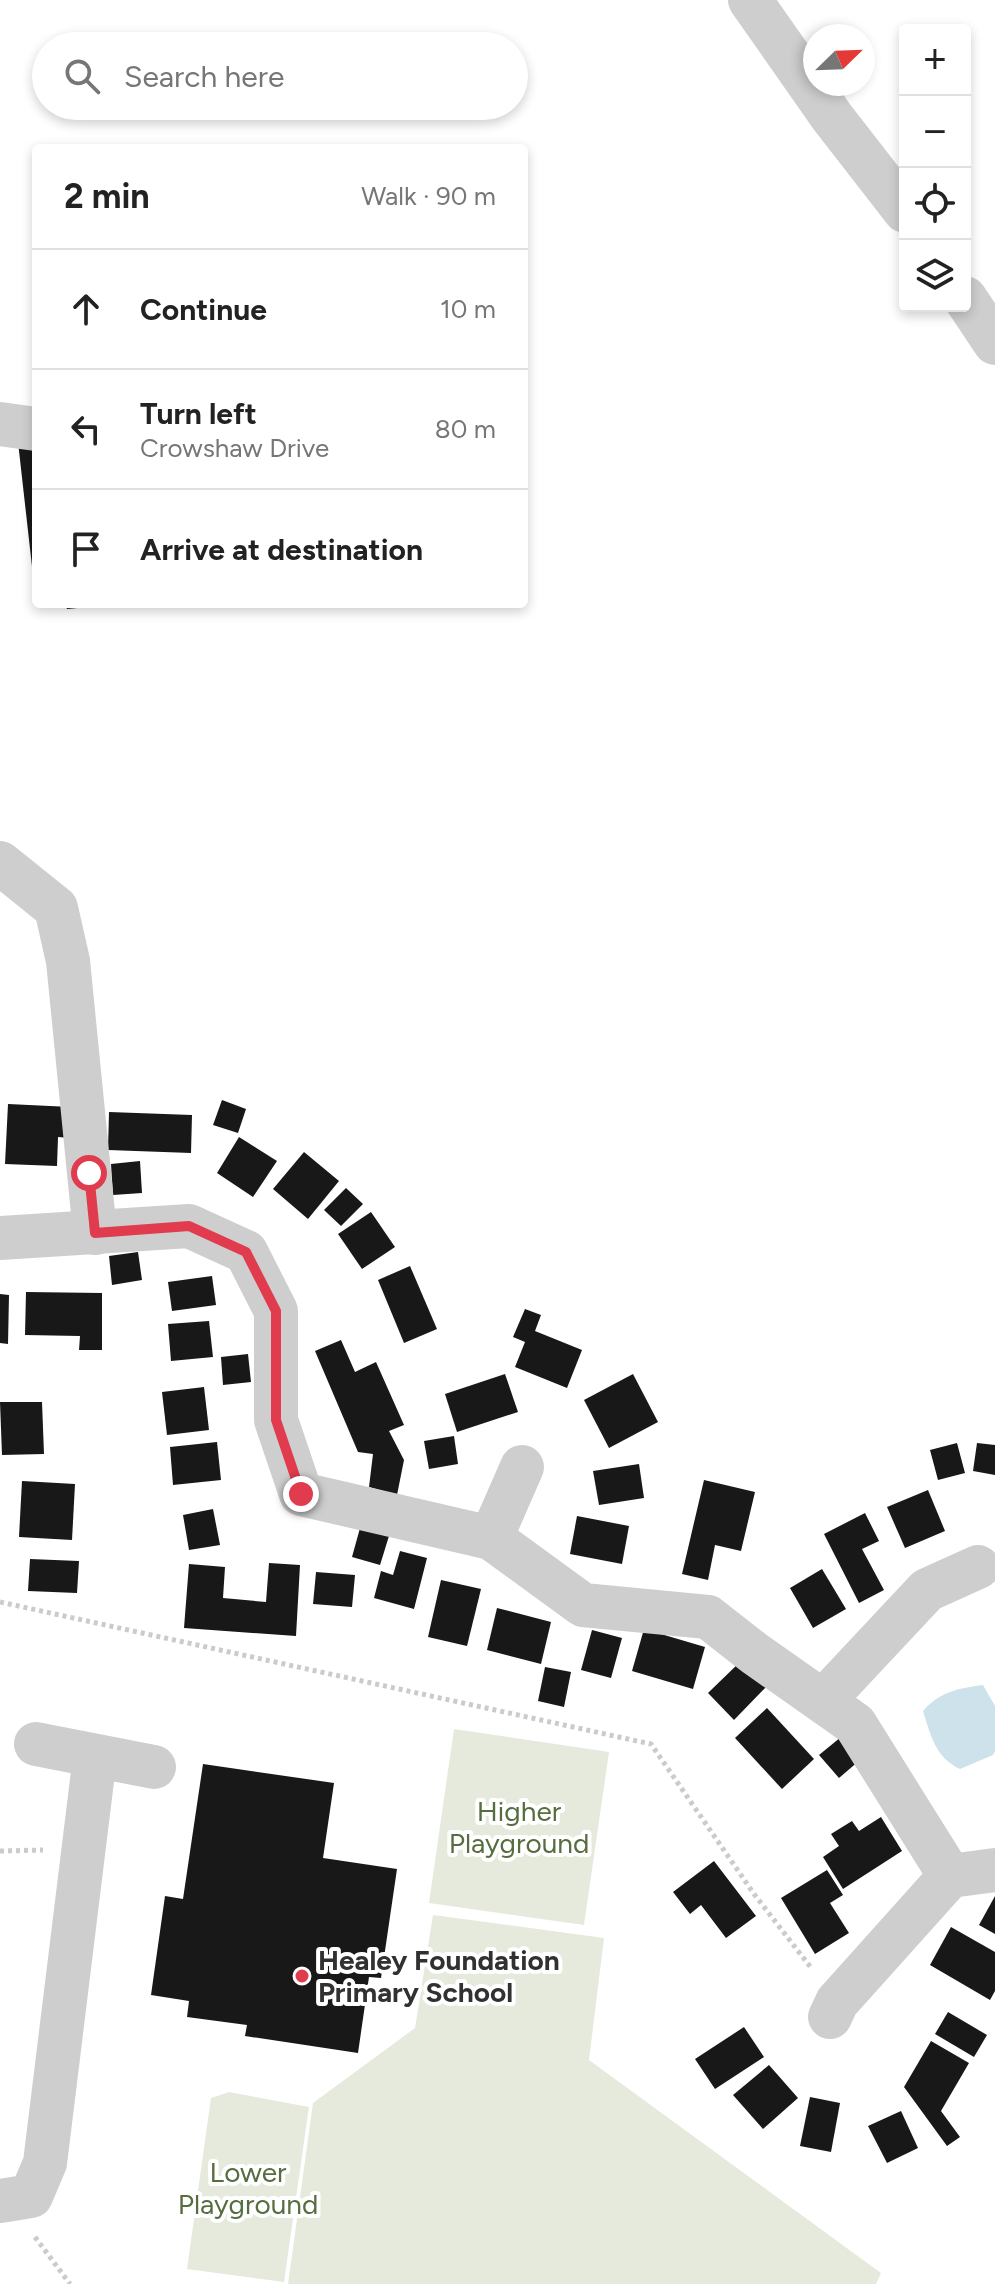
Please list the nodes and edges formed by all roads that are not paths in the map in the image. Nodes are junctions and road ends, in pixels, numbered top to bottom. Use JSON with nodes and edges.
{"nodes":[{"id":1,"x":750,"y":0,"type":"edge"},
{"id":2,"x":899,"y":203,"type":"edge"},
{"id":3,"x":971,"y":307,"type":"edge"},
{"id":4,"x":995,"y":343,"type":"edge"},
{"id":5,"x":0,"y":424,"type":"edge"},
{"id":6,"x":32,"y":428,"type":"edge"},
{"id":7,"x":0,"y":863,"type":"edge"},
{"id":8,"x":95,"y":1233,"type":"junction"},
{"id":9,"x":0,"y":1238,"type":"edge"},
{"id":10,"x":522,"y":1467,"type":"dead end"},
{"id":11,"x":491,"y":1538,"type":"junction"},
{"id":12,"x":978,"y":1567,"type":"dead end"},
{"id":13,"x":823,"y":1701,"type":"junction"},
{"id":14,"x":36,"y":1744,"type":"dead end"},
{"id":15,"x":95,"y":1756,"type":"junction"},
{"id":16,"x":154,"y":1767,"type":"dead end"},
{"id":17,"x":995,"y":1870,"type":"edge"},
{"id":18,"x":950,"y":1876,"type":"junction"},
{"id":19,"x":834,"y":2010,"type":"road end"},
{"id":20,"x":0,"y":2201,"type":"edge"}],
"edges":[{"from":1,"to":2,"type":"street"},
{"from":3,"to":4,"type":"street"},
{"from":5,"to":6,"type":"street"},
{"from":7,"to":8,"type":"street"},
{"from":8,"to":9,"type":"street"},
{"from":8,"to":11,"type":"street"},
{"from":10,"to":11,"type":"street"},
{"from":11,"to":13,"type":"street"},
{"from":12,"to":13,"type":"street"},
{"from":13,"to":18,"type":"street"},
{"from":14,"to":15,"type":"street"},
{"from":15,"to":16,"type":"street"},
{"from":15,"to":20,"type":"street"},
{"from":17,"to":18,"type":"street"},
{"from":18,"to":19,"type":"street"}]}
